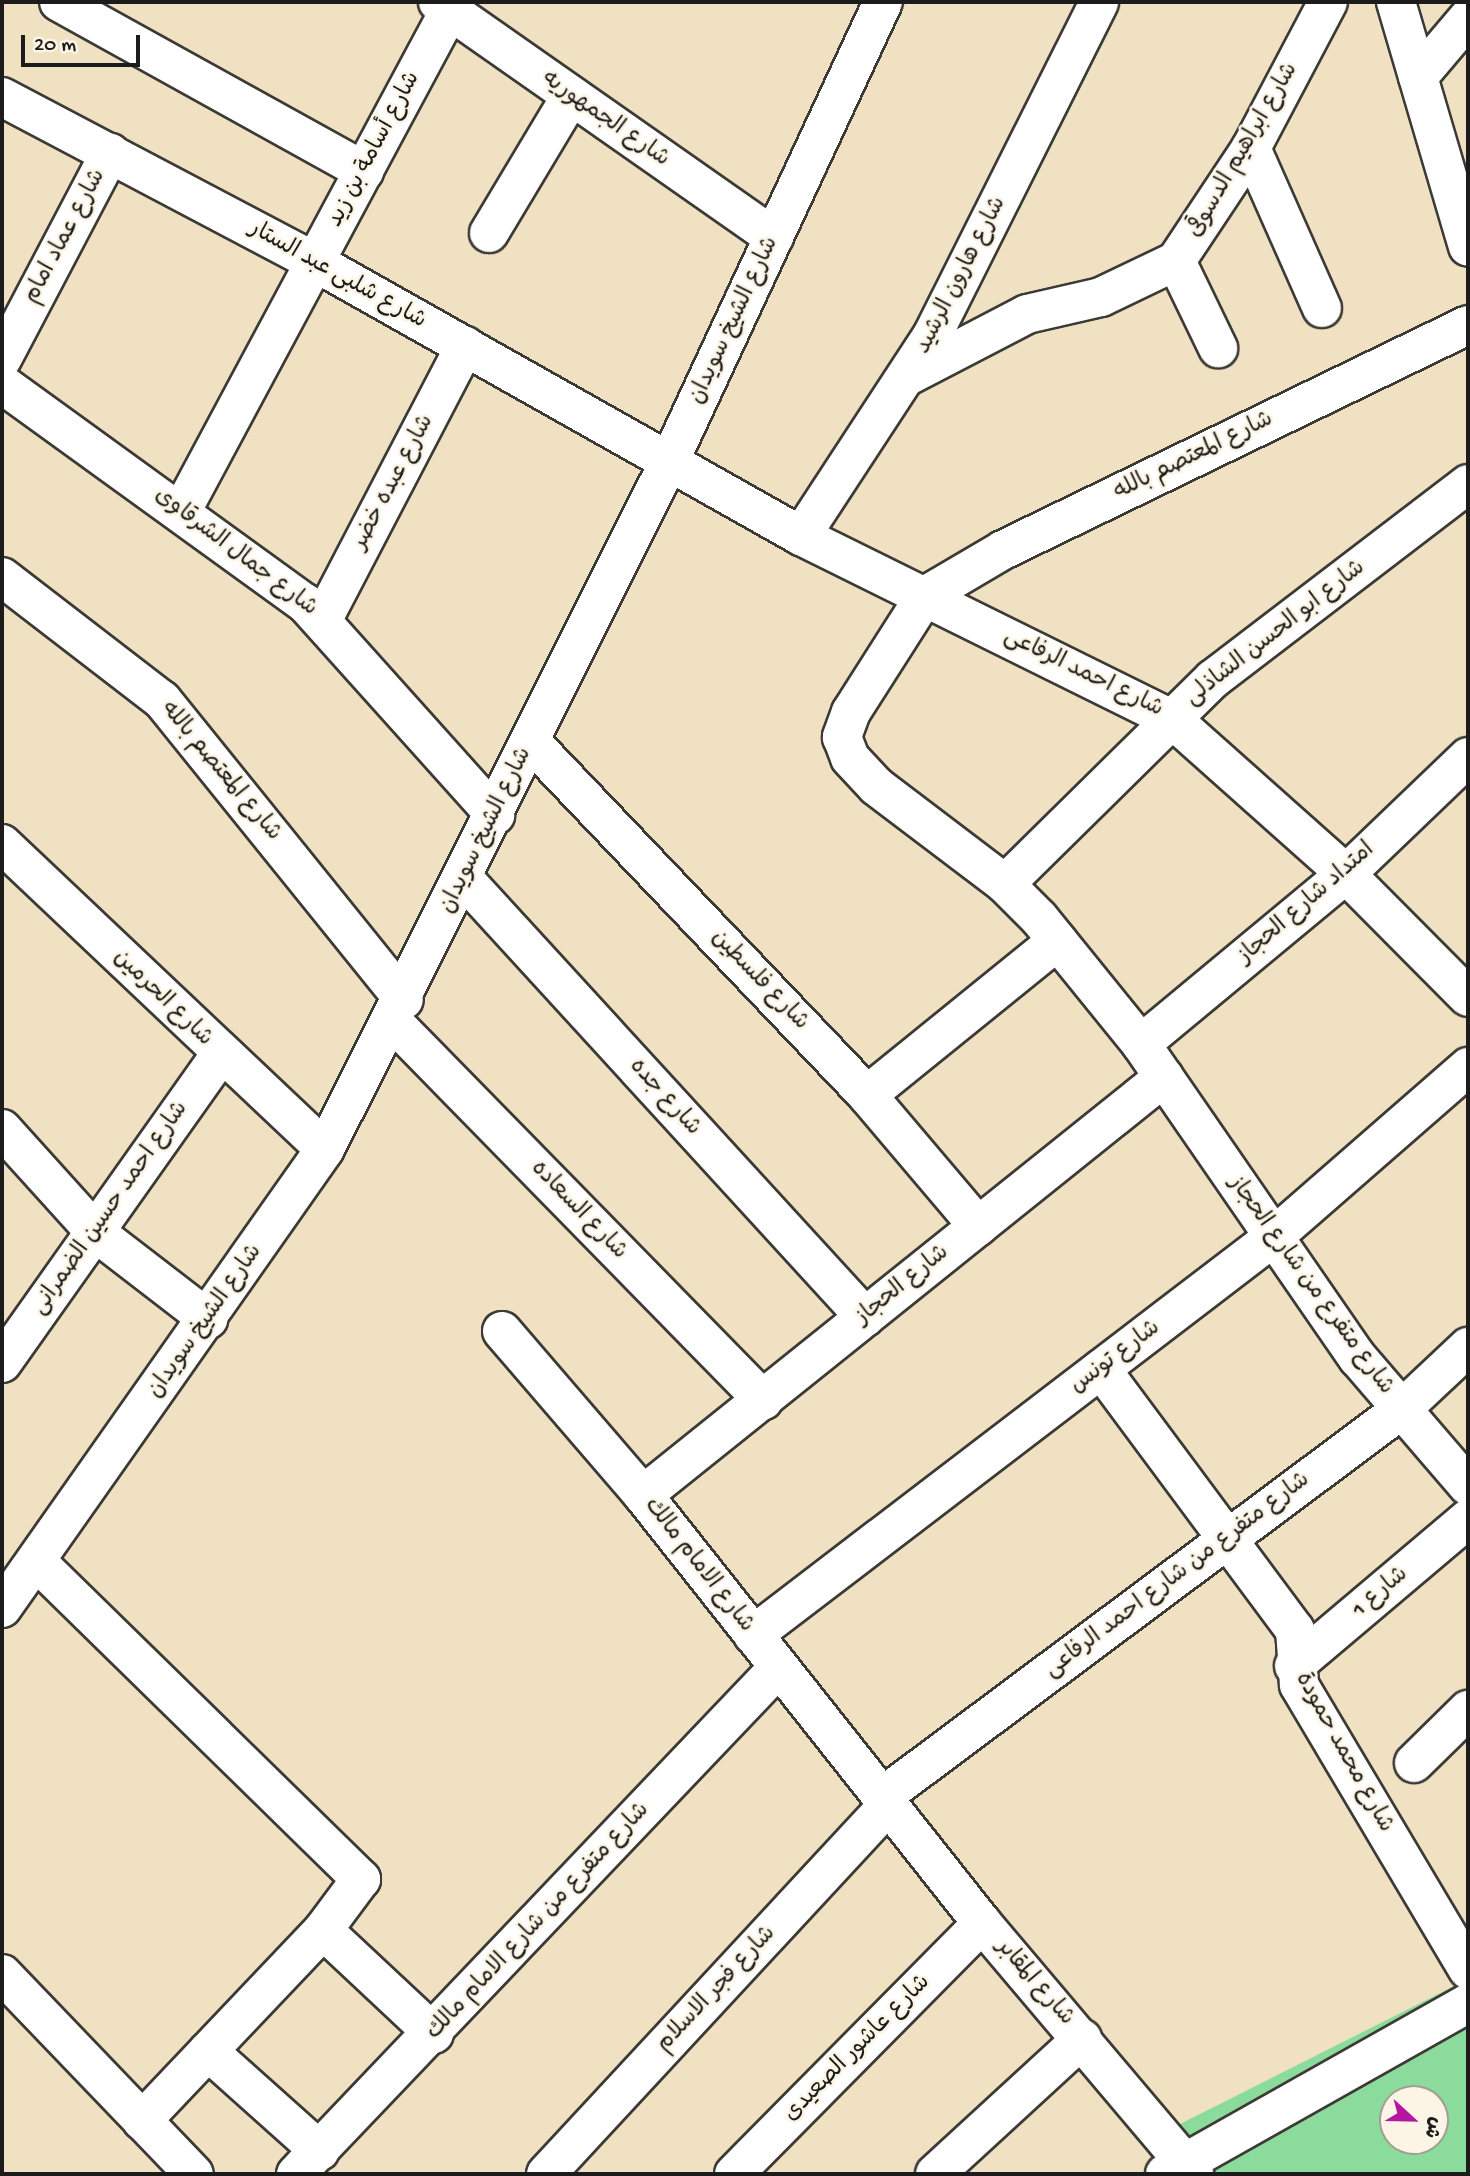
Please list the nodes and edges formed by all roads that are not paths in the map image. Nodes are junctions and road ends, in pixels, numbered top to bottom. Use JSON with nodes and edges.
{"nodes":[{"id":1,"x":59,"y":2,"type":"edge"},
{"id":2,"x":883,"y":2,"type":"edge"},
{"id":3,"x":1099,"y":2,"type":"edge"},
{"id":4,"x":1328,"y":2,"type":"edge"},
{"id":5,"x":1395,"y":2,"type":"edge"},
{"id":6,"x":447,"y":5,"type":"edge"},
{"id":7,"x":1468,"y":18,"type":"edge"},
{"id":8,"x":1418,"y":77,"type":"junction"},
{"id":9,"x":571,"y":96,"type":"junction"},
{"id":10,"x":2,"y":97,"type":"edge"},
{"id":11,"x":1251,"y":148,"type":"junction"},
{"id":12,"x":110,"y":153,"type":"junction"},
{"id":13,"x":364,"y":171,"type":"junction"},
{"id":14,"x":489,"y":233,"type":"dead end"},
{"id":15,"x":774,"y":237,"type":"junction"},
{"id":16,"x":1468,"y":247,"type":"edge"},
{"id":17,"x":1176,"y":261,"type":"junction"},
{"id":18,"x":315,"y":262,"type":"junction"},
{"id":19,"x":1322,"y":308,"type":"dead end"},
{"id":20,"x":1468,"y":326,"type":"edge"},
{"id":21,"x":465,"y":346,"type":"junction"},
{"id":22,"x":1218,"y":348,"type":"dead end"},
{"id":23,"x":2,"y":359,"type":"edge"},
{"id":24,"x":908,"y":376,"type":"junction"},
{"id":25,"x":2,"y":384,"type":"edge"},
{"id":26,"x":670,"y":460,"type":"junction"},
{"id":27,"x":1468,"y":484,"type":"edge"},
{"id":28,"x":181,"y":512,"type":"junction"},
{"id":29,"x":801,"y":536,"type":"junction"},
{"id":30,"x":6,"y":589,"type":"edge"},
{"id":31,"x":925,"y":596,"type":"junction"},
{"id":32,"x":323,"y":619,"type":"junction"},
{"id":33,"x":1172,"y":719,"type":"junction"},
{"id":34,"x":531,"y":742,"type":"junction"},
{"id":35,"x":1468,"y":757,"type":"edge"},
{"id":36,"x":495,"y":815,"type":"junction"},
{"id":37,"x":2,"y":844,"type":"edge"},
{"id":38,"x":1346,"y":874,"type":"junction"},
{"id":39,"x":464,"y":879,"type":"junction"},
{"id":40,"x":1004,"y":884,"type":"junction"},
{"id":41,"x":1057,"y":941,"type":"junction"},
{"id":42,"x":1468,"y":997,"type":"edge"},
{"id":43,"x":399,"y":1011,"type":"junction"},
{"id":44,"x":1141,"y":1044,"type":"junction"},
{"id":45,"x":220,"y":1055,"type":"junction"},
{"id":46,"x":1468,"y":1067,"type":"edge"},
{"id":47,"x":1164,"y":1077,"type":"junction"},
{"id":48,"x":867,"y":1095,"type":"junction"},
{"id":49,"x":2,"y":1129,"type":"edge"},
{"id":50,"x":325,"y":1149,"type":"junction"},
{"id":51,"x":978,"y":1226,"type":"junction"},
{"id":52,"x":94,"y":1232,"type":"junction"},
{"id":53,"x":1271,"y":1239,"type":"junction"},
{"id":54,"x":865,"y":1317,"type":"junction"},
{"id":55,"x":208,"y":1319,"type":"junction"},
{"id":56,"x":502,"y":1331,"type":"dead end"},
{"id":57,"x":1468,"y":1347,"type":"edge"},
{"id":58,"x":2,"y":1363,"type":"edge"},
{"id":59,"x":1101,"y":1369,"type":"junction"},
{"id":60,"x":763,"y":1400,"type":"junction"},
{"id":61,"x":1402,"y":1409,"type":"junction"},
{"id":62,"x":1468,"y":1486,"type":"edge"},
{"id":63,"x":643,"y":1495,"type":"junction"},
{"id":64,"x":1468,"y":1519,"type":"edge"},
{"id":65,"x":1228,"y":1538,"type":"junction"},
{"id":66,"x":36,"y":1561,"type":"junction"},
{"id":67,"x":2,"y":1608,"type":"edge"},
{"id":68,"x":752,"y":1635,"type":"junction"},
{"id":69,"x":1293,"y":1666,"type":"junction"},
{"id":70,"x":779,"y":1667,"type":"junction"},
{"id":71,"x":1468,"y":1710,"type":"edge"},
{"id":72,"x":1414,"y":1763,"type":"dead end"},
{"id":73,"x":885,"y":1801,"type":"junction"},
{"id":74,"x":982,"y":1923,"type":"junction"},
{"id":75,"x":323,"y":1930,"type":"junction"},
{"id":76,"x":1468,"y":1970,"type":"edge"},
{"id":77,"x":2,"y":1974,"type":"edge"},
{"id":78,"x":1468,"y":2003,"type":"edge"},
{"id":79,"x":435,"y":2034,"type":"junction"},
{"id":80,"x":1082,"y":2039,"type":"junction"},
{"id":81,"x":208,"y":2051,"type":"junction"},
{"id":82,"x":142,"y":2120,"type":"junction"},
{"id":83,"x":308,"y":2163,"type":"edge"},
{"id":84,"x":1181,"y":2169,"type":"edge"},
{"id":85,"x":194,"y":2174,"type":"edge"},
{"id":86,"x":545,"y":2174,"type":"edge"},
{"id":87,"x":734,"y":2174,"type":"edge"},
{"id":88,"x":935,"y":2174,"type":"edge"}],
"edges":[{"from":1,"to":13,"type":"street"},
{"from":2,"to":15,"type":"street","name":"شارع الشيخ سويدان"},
{"from":3,"to":24,"type":"street","name":"شارع هارون الرشيد"},
{"from":4,"to":11,"type":"street","name":"شارع ابراهيم الدسوقى"},
{"from":5,"to":8,"type":"street"},
{"from":6,"to":9,"type":"street","name":"شارع الجمهوريه"},
{"from":6,"to":13,"type":"street","name":"شارع أسامة بن زيد"},
{"from":7,"to":8,"type":"street"},
{"from":8,"to":16,"type":"street"},
{"from":9,"to":14,"type":"street"},
{"from":9,"to":15,"type":"street","name":"شارع الجمهوريه"},
{"from":10,"to":12,"type":"street","name":"شارع شلبى عبد الستار"},
{"from":11,"to":17,"type":"street","name":"شارع ابراهيم الدسوقى"},
{"from":11,"to":19,"type":"street"},
{"from":12,"to":18,"type":"street","name":"شارع شلبى عبد الستار"},
{"from":12,"to":23,"type":"street","name":"شارع عماد امام"},
{"from":13,"to":18,"type":"street","name":"شارع أسامة بن زيد"},
{"from":15,"to":26,"type":"street","name":"شارع الشيخ سويدان"},
{"from":17,"to":22,"type":"street"},
{"from":17,"to":24,"type":"street","name":"شارع ابراهيم الدسوقى"},
{"from":18,"to":21,"type":"street","name":"شارع شلبى عبد الستار"},
{"from":18,"to":28,"type":"street","name":"شارع أسامة بن زيد"},
{"from":20,"to":31,"type":"street","name":"شارع المعتصم بالله"},
{"from":21,"to":26,"type":"street","name":"شارع شلبى عبد الستار"},
{"from":21,"to":32,"type":"street","name":"شارع عبده خضر"},
{"from":24,"to":29,"type":"street","name":"شارع هارون الرشيد"},
{"from":25,"to":28,"type":"street","name":"شارع جمال الشرقاوى"},
{"from":26,"to":29,"type":"street","name":"شارع احمد الرفاعى"},
{"from":26,"to":34,"type":"street","name":"شارع الشيخ سويدان"},
{"from":27,"to":33,"type":"street","name":"شارع ابو الحسن الشاذلى"},
{"from":28,"to":32,"type":"street","name":"شارع جمال الشرقاوى"},
{"from":29,"to":31,"type":"street","name":"شارع احمد الرفاعى"},
{"from":30,"to":43,"type":"street","name":"شارع المعتصم بالله"},
{"from":31,"to":33,"type":"street","name":"شارع احمد الرفاعى"},
{"from":31,"to":40,"type":"street","name":"شارع متفرع من شارع الحجاز"},
{"from":32,"to":36,"type":"street","name":"شارع جمال الشرقاوى"},
{"from":33,"to":38,"type":"street","name":"شارع احمد الرفاعى"},
{"from":33,"to":40,"type":"street","name":"شارع ابو الحسن الشاذلى"},
{"from":34,"to":36,"type":"street","name":"شارع الشيخ سويدان"},
{"from":34,"to":48,"type":"street","name":"شارع فلسطين"},
{"from":35,"to":38,"type":"street","name":"امتداد شارع الحجاز"},
{"from":36,"to":39,"type":"street","name":"شارع الشيخ سويدان"},
{"from":37,"to":45,"type":"street","name":"شارع الحرمين"},
{"from":38,"to":42,"type":"street","name":"شارع احمد الرفاعى"},
{"from":38,"to":44,"type":"street","name":"امتداد شارع الحجاز"},
{"from":39,"to":43,"type":"street","name":"شارع الشيخ سويدان"},
{"from":39,"to":54,"type":"street","name":"شارع جده"},
{"from":40,"to":41,"type":"street","name":"شارع متفرع من شارع الحجاز"},
{"from":41,"to":44,"type":"street","name":"شارع متفرع من شارع الحجاز"},
{"from":41,"to":48,"type":"street"},
{"from":43,"to":50,"type":"street","name":"شارع الشيخ سويدان"},
{"from":43,"to":60,"type":"street","name":"شارع السعاده"},
{"from":44,"to":47,"type":"street","name":"شارع متفرع من شارع الحجاز"},
{"from":45,"to":50,"type":"street","name":"شارع الحرمين"},
{"from":45,"to":52,"type":"street","name":"شارع احمد حسين الضمرانى"},
{"from":46,"to":53,"type":"street","name":"شارع تونس"},
{"from":47,"to":51,"type":"street","name":"شارع الحجاز"},
{"from":47,"to":53,"type":"street","name":"شارع متفرع من شارع الحجاز"},
{"from":48,"to":51,"type":"street","name":"شارع فلسطين"},
{"from":49,"to":52,"type":"street"},
{"from":50,"to":55,"type":"street","name":"شارع الشيخ سويدان"},
{"from":51,"to":54,"type":"street","name":"شارع الحجاز"},
{"from":52,"to":55,"type":"street"},
{"from":52,"to":58,"type":"street","name":"شارع احمد حسين الضمرانى"},
{"from":53,"to":59,"type":"street","name":"شارع تونس"},
{"from":53,"to":61,"type":"street","name":"شارع متفرع من شارع الحجاز"},
{"from":54,"to":60,"type":"street","name":"شارع الحجاز"},
{"from":55,"to":66,"type":"street","name":"شارع الشيخ سويدان"},
{"from":56,"to":63,"type":"street","name":"شارع الامام مالك"},
{"from":57,"to":61,"type":"street","name":"شارع متفرع من شارع احمد الرفاعى"},
{"from":59,"to":65,"type":"street","name":"شارع محمد حمودة"},
{"from":59,"to":68,"type":"street","name":"شارع تونس"},
{"from":60,"to":63,"type":"street","name":"شارع الحجاز"},
{"from":61,"to":62,"type":"street","name":"شارع متفرع من شارع الحجاز"},
{"from":61,"to":65,"type":"street","name":"شارع متفرع من شارع احمد الرفاعى"},
{"from":63,"to":68,"type":"street","name":"شارع الامام مالك"},
{"from":64,"to":69,"type":"street","name":"شارع 1"},
{"from":65,"to":69,"type":"street","name":"شارع محمد حمودة"},
{"from":65,"to":73,"type":"street","name":"شارع متفرع من شارع احمد الرفاعى"},
{"from":66,"to":67,"type":"street","name":"شارع الشيخ سويدان"},
{"from":66,"to":75,"type":"street"},
{"from":68,"to":70,"type":"street","name":"شارع الامام مالك"},
{"from":69,"to":76,"type":"street","name":"شارع محمد حمودة"},
{"from":70,"to":73,"type":"street","name":"شارع الامام مالك"},
{"from":70,"to":79,"type":"street","name":"شارع متفرع من شارع الامام مالك"},
{"from":71,"to":72,"type":"street"},
{"from":73,"to":74,"type":"street","name":"شارع المقابر"},
{"from":73,"to":86,"type":"street","name":"شارع فجر الاسلام"},
{"from":74,"to":80,"type":"street","name":"شارع المقابر"},
{"from":74,"to":87,"type":"street","name":"شارع عاشور الصعيدى"},
{"from":75,"to":79,"type":"street"},
{"from":75,"to":81,"type":"street"},
{"from":77,"to":82,"type":"street"},
{"from":78,"to":84,"type":"street","name":"شارع المقابر"},
{"from":79,"to":83,"type":"street","name":"شارع متفرع من شارع الامام مالك"},
{"from":80,"to":84,"type":"street","name":"شارع المقابر"},
{"from":80,"to":88,"type":"street"},
{"from":81,"to":82,"type":"street"},
{"from":81,"to":83,"type":"street"},
{"from":82,"to":85,"type":"street"}]}
